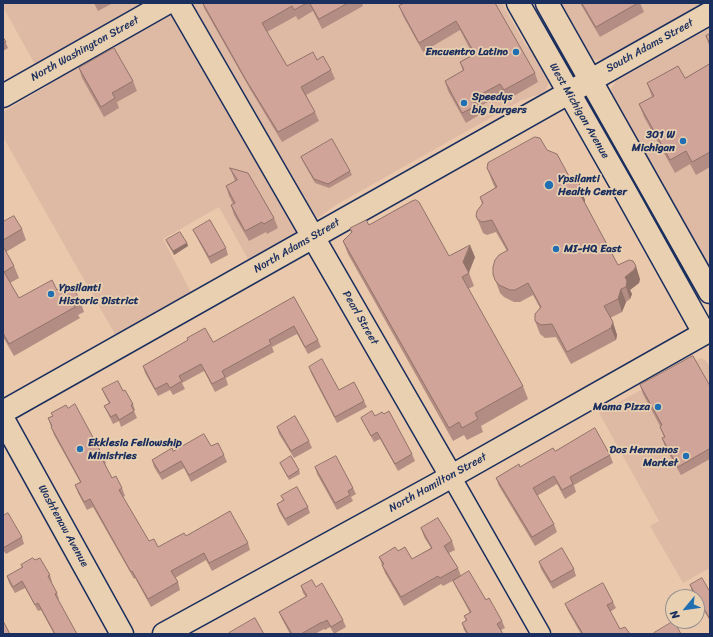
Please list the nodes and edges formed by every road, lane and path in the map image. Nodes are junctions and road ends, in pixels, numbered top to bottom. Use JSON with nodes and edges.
{"nodes":[{"id":1,"x":167,"y":3,"type":"edge"},
{"id":2,"x":178,"y":3,"type":"edge"},
{"id":3,"x":518,"y":3,"type":"edge"},
{"id":4,"x":547,"y":3,"type":"edge"},
{"id":5,"x":710,"y":12,"type":"edge"},
{"id":6,"x":590,"y":80,"type":"junction"},
{"id":7,"x":568,"y":92,"type":"junction"},
{"id":8,"x":3,"y":96,"type":"edge"},
{"id":9,"x":313,"y":237,"type":"junction"},
{"id":10,"x":710,"y":292,"type":"edge"},
{"id":11,"x":708,"y":336,"type":"edge"},
{"id":12,"x":3,"y":412,"type":"edge"},
{"id":13,"x":3,"y":419,"type":"edge"},
{"id":14,"x":451,"y":476,"type":"junction"},
{"id":15,"x":122,"y":634,"type":"edge"},
{"id":16,"x":164,"y":634,"type":"edge"},
{"id":17,"x":541,"y":634,"type":"edge"}],
"edges":[{"from":1,"to":8,"type":"street","name":"North Washington Street"},
{"from":2,"to":9,"type":"street","name":"Pearl Street"},
{"from":3,"to":7,"type":"street","name":"West Michigan Avenue"},
{"from":4,"to":6,"type":"street"},
{"from":5,"to":6,"type":"street","name":"South Adams Street"},
{"from":6,"to":7,"type":"street","name":"North Adams Street"},
{"from":6,"to":10,"type":"street"},
{"from":7,"to":9,"type":"street","name":"North Adams Street"},
{"from":7,"to":11,"type":"street","name":"West Michigan Avenue"},
{"from":9,"to":12,"type":"street","name":"North Adams Street"},
{"from":9,"to":14,"type":"street","name":"Pearl Street"},
{"from":11,"to":14,"type":"street","name":"North Hamilton Street"},
{"from":13,"to":15,"type":"street","name":"Washtenaw Avenue"},
{"from":14,"to":16,"type":"street","name":"North Hamilton Street"},
{"from":14,"to":17,"type":"street","name":"Pearl Street"}]}
